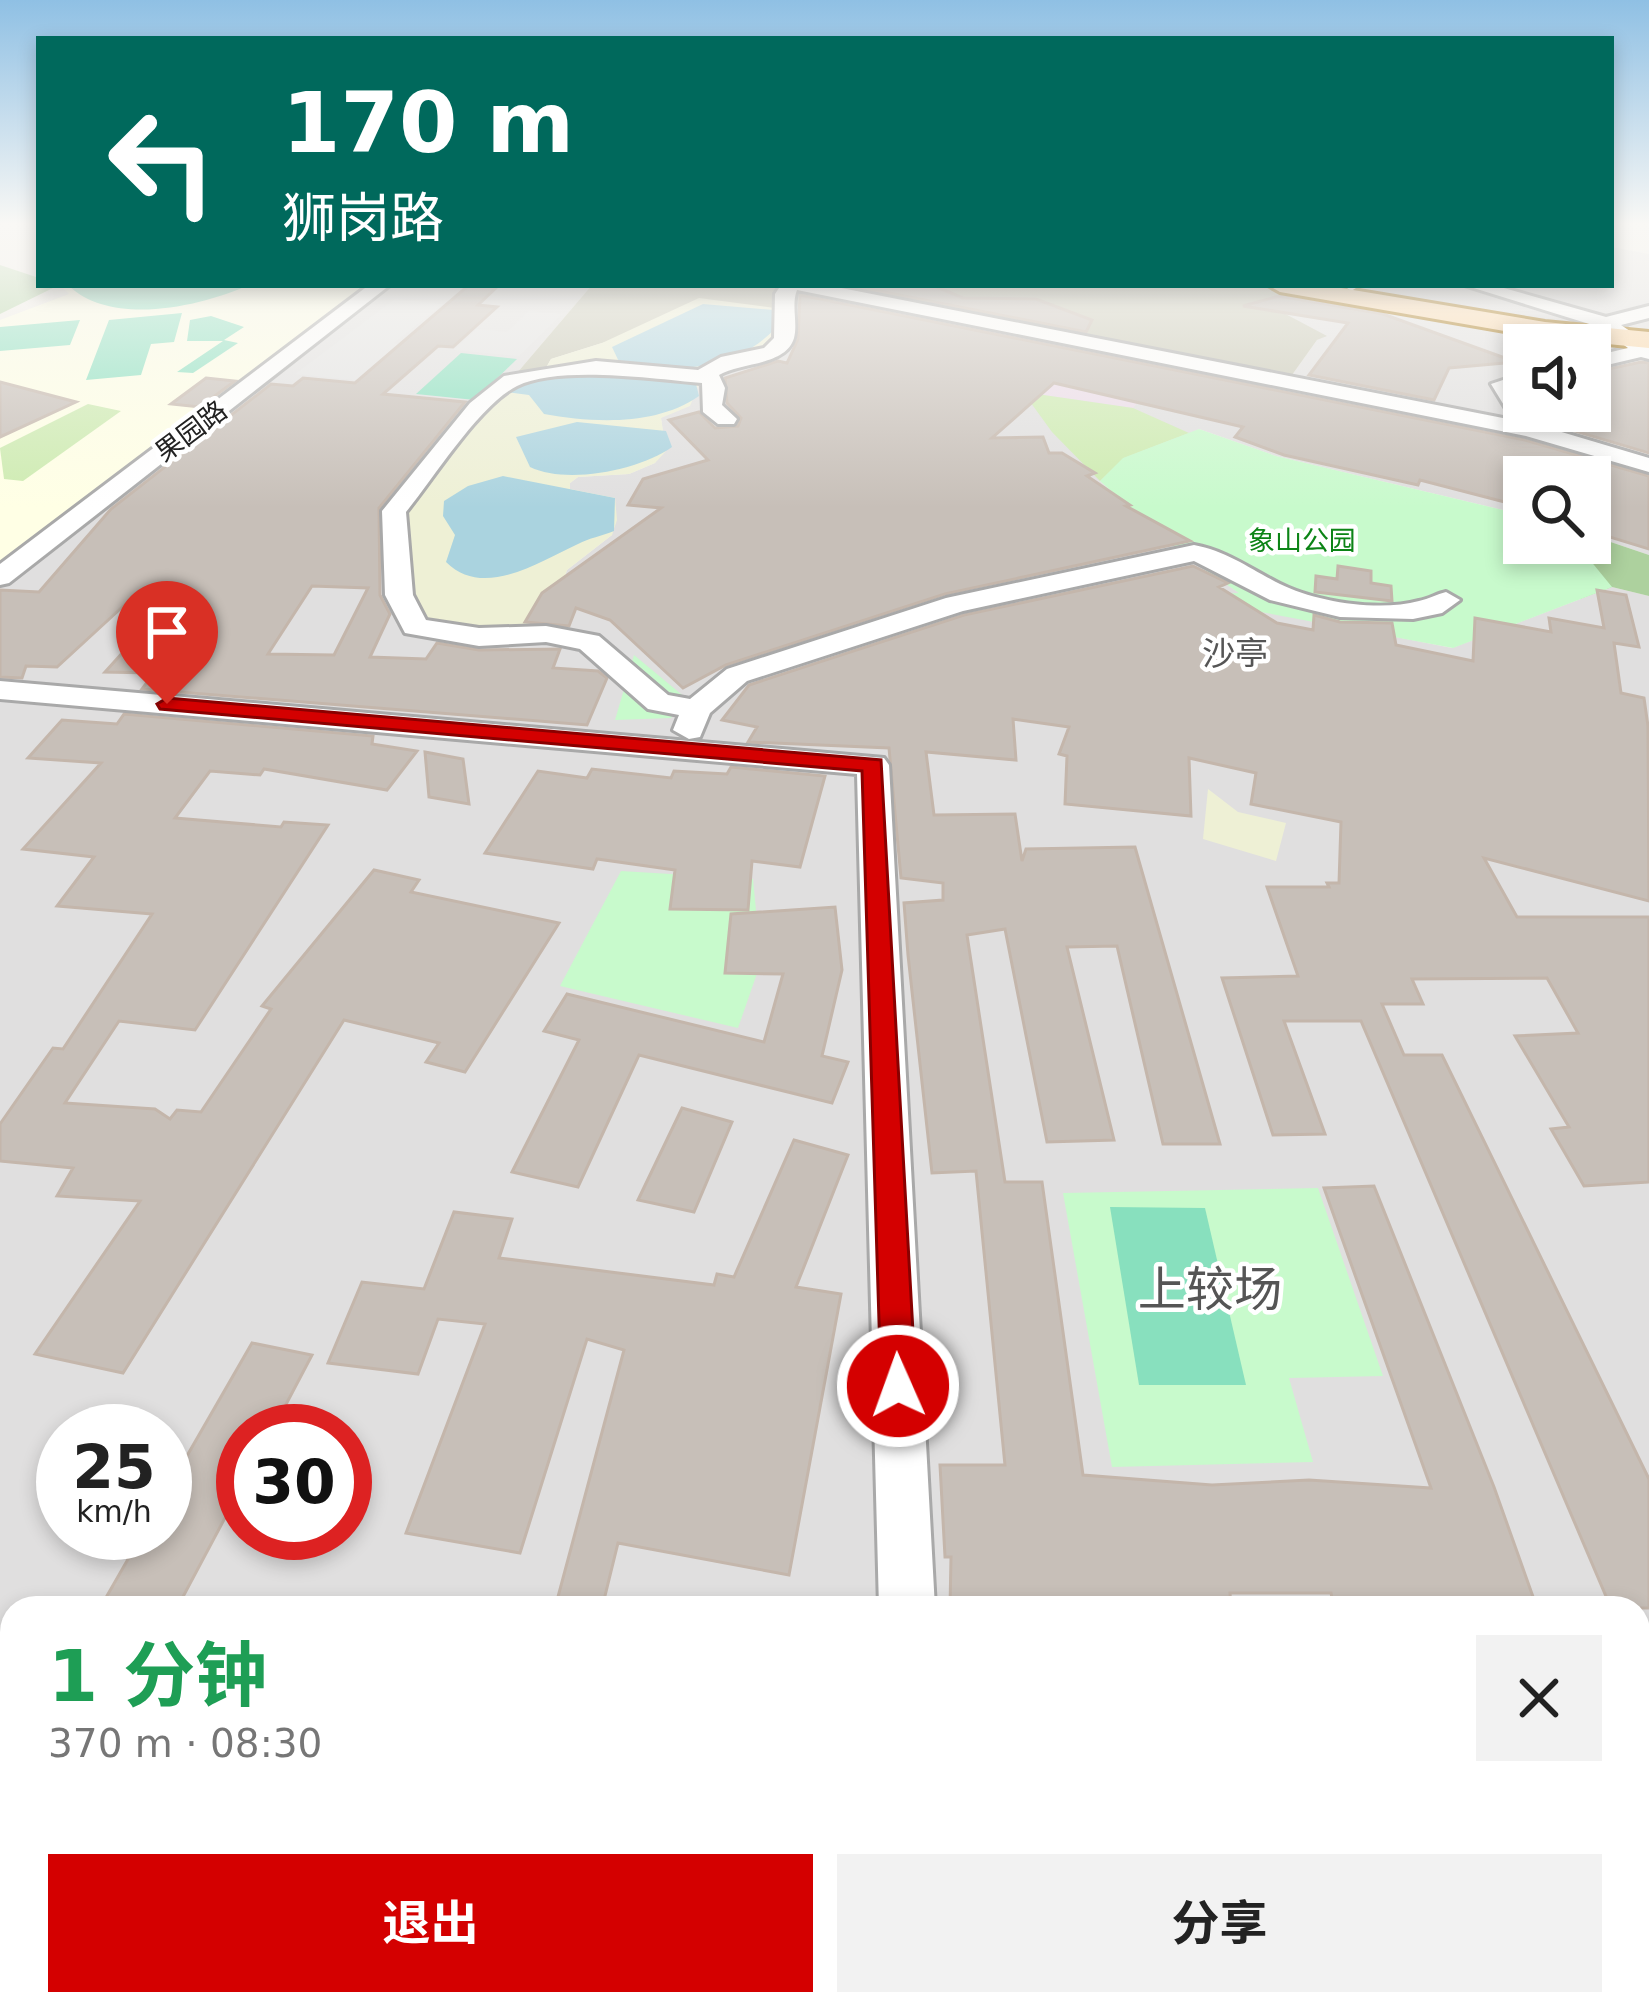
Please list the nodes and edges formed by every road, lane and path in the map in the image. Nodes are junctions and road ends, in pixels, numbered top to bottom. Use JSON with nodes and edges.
{"nodes":[{"id":1,"x":335,"y":320,"type":"edge"},
{"id":2,"x":783,"y":320,"type":"edge"},
{"id":3,"x":972,"y":320,"type":"edge"},
{"id":4,"x":1487,"y":320,"type":"edge"},
{"id":5,"x":1540,"y":320,"type":"edge"},
{"id":6,"x":1582,"y":320,"type":"edge"},
{"id":7,"x":1637,"y":338,"type":"edge"},
{"id":8,"x":701,"y":376,"type":"junction"},
{"id":9,"x":726,"y":419,"type":"dead end"},
{"id":10,"x":1503,"y":424,"type":"edge"},
{"id":11,"x":1538,"y":432,"type":"edge"},
{"id":12,"x":1649,"y":465,"type":"edge"},
{"id":13,"x":0,"y":577,"type":"edge"},
{"id":14,"x":1446,"y":600,"type":"dead end"},
{"id":15,"x":0,"y":690,"type":"edge"},
{"id":16,"x":34,"y":693,"type":"junction"},
{"id":17,"x":695,"y":710,"type":"junction"},
{"id":18,"x":0,"y":724,"type":"edge"},
{"id":19,"x":683,"y":748,"type":"junction"},
{"id":20,"x":907,"y":1596,"type":"edge"}],
"edges":[{"from":1,"to":13,"type":"street","name":"果园路"},
{"from":2,"to":8,"type":"street"},
{"from":3,"to":10,"type":"street"},
{"from":4,"to":7,"type":"main road"},
{"from":5,"to":7,"type":"main road"},
{"from":6,"to":7,"type":"street"},
{"from":8,"to":9,"type":"street"},
{"from":8,"to":17,"type":"street"},
{"from":11,"to":12,"type":"street"},
{"from":14,"to":17,"type":"street"},
{"from":15,"to":16,"type":"street"},
{"from":16,"to":18,"type":"street"},
{"from":16,"to":19,"type":"street"},
{"from":17,"to":19,"type":"street"},
{"from":19,"to":20,"type":"street"}]}
